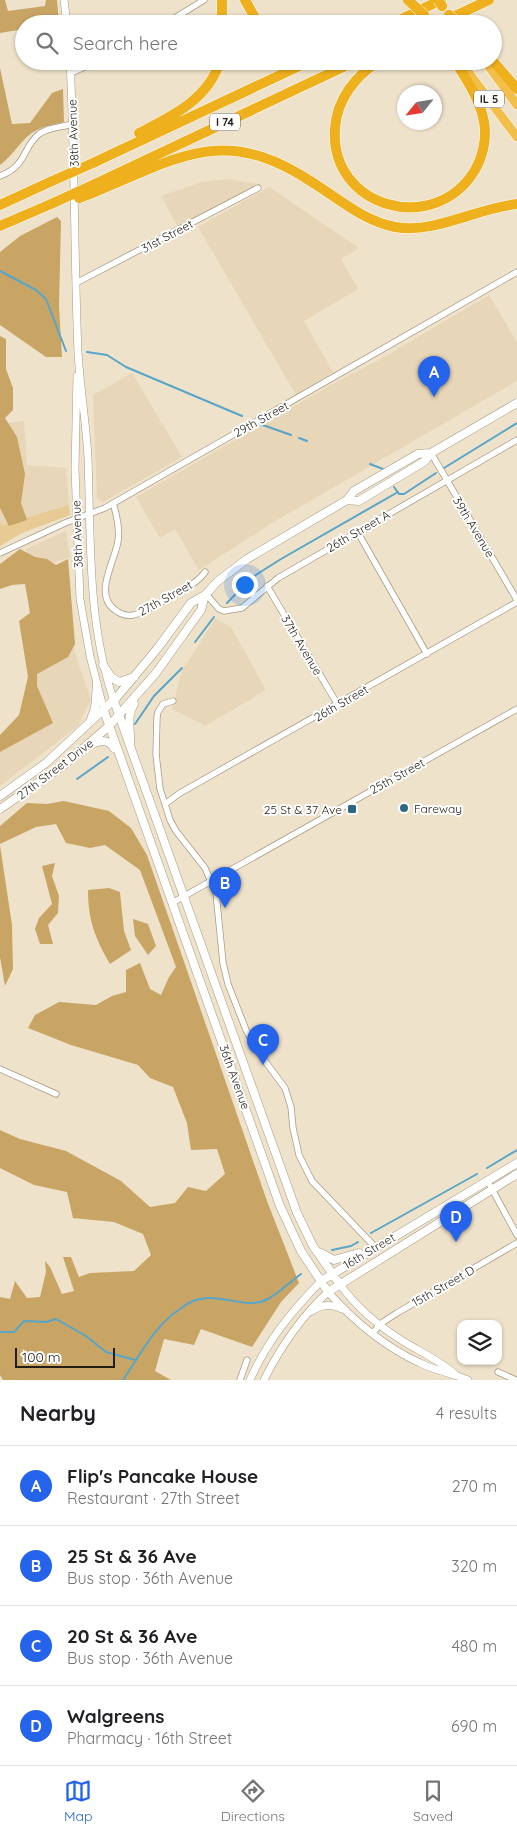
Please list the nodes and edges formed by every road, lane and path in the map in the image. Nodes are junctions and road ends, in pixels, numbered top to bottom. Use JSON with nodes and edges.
{"nodes":[{"id":1,"x":64,"y":0,"type":"edge"},
{"id":2,"x":204,"y":0,"type":"edge"},
{"id":3,"x":222,"y":0,"type":"edge"},
{"id":4,"x":245,"y":0,"type":"edge"},
{"id":5,"x":408,"y":0,"type":"edge"},
{"id":6,"x":413,"y":0,"type":"edge"},
{"id":7,"x":489,"y":0,"type":"edge"},
{"id":8,"x":439,"y":1,"type":"edge"},
{"id":9,"x":467,"y":10,"type":"junction"},
{"id":10,"x":66,"y":15,"type":"edge"},
{"id":11,"x":179,"y":15,"type":"edge"},
{"id":12,"x":222,"y":15,"type":"edge"},
{"id":13,"x":253,"y":15,"type":"edge"},
{"id":14,"x":425,"y":15,"type":"edge"},
{"id":15,"x":426,"y":15,"type":"edge"},
{"id":16,"x":432,"y":15,"type":"edge"},
{"id":17,"x":444,"y":15,"type":"edge"},
{"id":18,"x":446,"y":15,"type":"edge"},
{"id":19,"x":455,"y":15,"type":"edge"},
{"id":20,"x":71,"y":70,"type":"edge"},
{"id":21,"x":79,"y":70,"type":"edge"},
{"id":22,"x":216,"y":70,"type":"edge"},
{"id":23,"x":290,"y":70,"type":"edge"},
{"id":24,"x":338,"y":70,"type":"edge"},
{"id":25,"x":368,"y":70,"type":"edge"},
{"id":26,"x":461,"y":70,"type":"edge"},
{"id":27,"x":467,"y":70,"type":"edge"},
{"id":28,"x":491,"y":70,"type":"edge"},
{"id":29,"x":501,"y":70,"type":"edge"},
{"id":30,"x":71,"y":74,"type":"junction"},
{"id":31,"x":517,"y":89,"type":"edge"},
{"id":32,"x":517,"y":105,"type":"edge"},
{"id":33,"x":73,"y":124,"type":"junction"},
{"id":34,"x":517,"y":137,"type":"edge"},
{"id":35,"x":92,"y":160,"type":"junction"},
{"id":36,"x":0,"y":176,"type":"edge"},
{"id":37,"x":95,"y":188,"type":"junction"},
{"id":38,"x":258,"y":188,"type":"dead end"},
{"id":39,"x":517,"y":204,"type":"edge"},
{"id":40,"x":0,"y":205,"type":"edge"},
{"id":41,"x":0,"y":226,"type":"edge"},
{"id":42,"x":517,"y":272,"type":"edge"},
{"id":43,"x":76,"y":283,"type":"junction"},
{"id":44,"x":78,"y":354,"type":"junction"},
{"id":45,"x":517,"y":403,"type":"edge"},
{"id":46,"x":517,"y":440,"type":"edge"},
{"id":47,"x":431,"y":453,"type":"junction"},
{"id":48,"x":447,"y":481,"type":"junction"},
{"id":49,"x":113,"y":503,"type":"junction"},
{"id":50,"x":89,"y":515,"type":"junction"},
{"id":51,"x":77,"y":518,"type":"junction"},
{"id":52,"x":357,"y":531,"type":"junction"},
{"id":53,"x":0,"y":553,"type":"edge"},
{"id":54,"x":205,"y":572,"type":"dead end"},
{"id":55,"x":268,"y":586,"type":"junction"},
{"id":56,"x":205,"y":594,"type":"junction"},
{"id":57,"x":517,"y":601,"type":"edge"},
{"id":58,"x":427,"y":654,"type":"junction"},
{"id":59,"x":103,"y":665,"type":"junction"},
{"id":60,"x":138,"y":674,"type":"junction"},
{"id":61,"x":97,"y":685,"type":"junction"},
{"id":62,"x":140,"y":692,"type":"junction"},
{"id":63,"x":114,"y":701,"type":"junction"},
{"id":64,"x":173,"y":701,"type":"dead end"},
{"id":65,"x":338,"y":705,"type":"junction"},
{"id":66,"x":517,"y":709,"type":"edge"},
{"id":67,"x":104,"y":711,"type":"junction"},
{"id":68,"x":119,"y":716,"type":"junction"},
{"id":69,"x":88,"y":726,"type":"junction"},
{"id":70,"x":109,"y":726,"type":"junction"},
{"id":71,"x":88,"y":746,"type":"junction"},
{"id":72,"x":130,"y":746,"type":"junction"},
{"id":73,"x":119,"y":754,"type":"junction"},
{"id":74,"x":0,"y":796,"type":"edge"},
{"id":75,"x":165,"y":804,"type":"junction"},
{"id":76,"x":0,"y":809,"type":"edge"},
{"id":77,"x":211,"y":882,"type":"junction"},
{"id":78,"x":184,"y":897,"type":"junction"},
{"id":79,"x":172,"y":903,"type":"junction"},
{"id":80,"x":0,"y":1069,"type":"edge"},
{"id":81,"x":56,"y":1094,"type":"dead end"},
{"id":82,"x":517,"y":1163,"type":"edge"},
{"id":83,"x":517,"y":1174,"type":"edge"},
{"id":84,"x":487,"y":1180,"type":"junction"},
{"id":85,"x":491,"y":1188,"type":"junction"},
{"id":86,"x":517,"y":1235,"type":"edge"},
{"id":87,"x":517,"y":1243,"type":"edge"},
{"id":88,"x":313,"y":1246,"type":"junction"},
{"id":89,"x":373,"y":1248,"type":"junction"},
{"id":90,"x":332,"y":1274,"type":"junction"},
{"id":91,"x":321,"y":1281,"type":"junction"},
{"id":92,"x":339,"y":1283,"type":"junction"},
{"id":93,"x":328,"y":1292,"type":"junction"},
{"id":94,"x":346,"y":1311,"type":"junction"},
{"id":95,"x":380,"y":1324,"type":"junction"},
{"id":96,"x":294,"y":1328,"type":"junction"},
{"id":97,"x":373,"y":1333,"type":"junction"},
{"id":98,"x":247,"y":1360,"type":"dead end"},
{"id":99,"x":498,"y":1372,"type":"dead end"},
{"id":100,"x":252,"y":1376,"type":"edge"},
{"id":101,"x":454,"y":1377,"type":"edge"},
{"id":102,"x":240,"y":1380,"type":"edge"},
{"id":103,"x":244,"y":1380,"type":"edge"},
{"id":104,"x":264,"y":1380,"type":"edge"},
{"id":105,"x":468,"y":1380,"type":"edge"},
{"id":106,"x":516,"y":1380,"type":"edge"}],
"edges":[{"from":1,"to":10,"type":"street"},
{"from":2,"to":11,"type":"street"},
{"from":3,"to":12,"type":"highway"},
{"from":4,"to":13,"type":"highway"},
{"from":5,"to":14,"type":"highway","bridge":true},
{"from":6,"to":15,"type":"highway","bridge":true},
{"from":7,"to":9,"type":"highway"},
{"from":8,"to":16,"type":"highway"},
{"from":8,"to":17,"type":"highway","bridge":true},
{"from":9,"to":18,"type":"highway"},
{"from":9,"to":19,"type":"highway"},
{"from":20,"to":30,"type":"street","name":"38th Avenue"},
{"from":21,"to":30,"type":"street"},
{"from":22,"to":35,"type":"highway"},
{"from":23,"to":35,"type":"highway","number":"I 74"},
{"from":24,"to":37,"type":"highway","number":"I 74"},
{"from":25,"to":26,"type":"highway"},
{"from":27,"to":34,"type":"highway","number":"IL 5"},
{"from":28,"to":32,"type":"highway","number":"IL 5"},
{"from":29,"to":31,"type":"highway"},
{"from":30,"to":33,"type":"street","name":"38th Avenue"},
{"from":33,"to":36,"type":"street"},
{"from":33,"to":43,"type":"street","name":"38th Avenue"},
{"from":35,"to":40,"type":"highway","number":"I 74","bridge":true},
{"from":37,"to":39,"type":"highway"},
{"from":37,"to":41,"type":"highway","number":"I 74","bridge":true},
{"from":38,"to":43,"type":"street","name":"31st Street"},
{"from":42,"to":49,"type":"street","name":"29th Street"},
{"from":43,"to":44,"type":"street","name":"38th Avenue"},
{"from":44,"to":50,"type":"street","name":"38th Avenue"},
{"from":44,"to":51,"type":"street","name":"38th Avenue"},
{"from":45,"to":47,"type":"main road","name":"27th Street"},
{"from":46,"to":48,"type":"street","name":"26th Street A"},
{"from":47,"to":48,"type":"street","name":"39th Avenue"},
{"from":47,"to":56,"type":"main road","name":"27th Street"},
{"from":48,"to":52,"type":"street","name":"26th Street A"},
{"from":48,"to":57,"type":"street","name":"39th Avenue"},
{"from":49,"to":50,"type":"street","name":"29th Street"},
{"from":49,"to":54,"type":"street","name":"27th Street"},
{"from":50,"to":51,"type":"street","name":"29th Street"},
{"from":50,"to":59,"type":"street","name":"38th Avenue"},
{"from":51,"to":53,"type":"street","name":"29th Street"},
{"from":51,"to":61,"type":"street","name":"38th Avenue"},
{"from":52,"to":55,"type":"street","name":"26th Street A"},
{"from":52,"to":58,"type":"street"},
{"from":55,"to":56,"type":"street","name":"26th Street A"},
{"from":55,"to":65,"type":"street","name":"37th Avenue"},
{"from":56,"to":60,"type":"main road","name":"27th Street"},
{"from":56,"to":62,"type":"main road","name":"27th Street"},
{"from":57,"to":58,"type":"street","name":"26th Street"},
{"from":58,"to":65,"type":"street","name":"26th Street"},
{"from":59,"to":60,"type":"main road"},
{"from":59,"to":63,"type":"street","name":"38th Avenue"},
{"from":60,"to":63,"type":"main road","name":"27th Street"},
{"from":61,"to":67,"type":"street","name":"38th Avenue"},
{"from":61,"to":69,"type":"main road"},
{"from":62,"to":68,"type":"main road","name":"27th Street"},
{"from":62,"to":72,"type":"main road"},
{"from":63,"to":67,"type":"main road","name":"27th Street"},
{"from":63,"to":68,"type":"main road","name":"36th Avenue"},
{"from":64,"to":75,"type":"street"},
{"from":65,"to":75,"type":"street","name":"26th Street"},
{"from":66,"to":77,"type":"street","name":"25th Street"},
{"from":67,"to":69,"type":"main road","name":"27th Street Drive"},
{"from":67,"to":70,"type":"main road","name":"36th Avenue"},
{"from":68,"to":70,"type":"main road","name":"27th Street"},
{"from":68,"to":72,"type":"main road","name":"36th Avenue"},
{"from":69,"to":74,"type":"main road","name":"27th Street Drive"},
{"from":70,"to":71,"type":"main road","name":"27th Street Drive"},
{"from":70,"to":73,"type":"main road","name":"36th Avenue"},
{"from":71,"to":73,"type":"main road"},
{"from":71,"to":76,"type":"main road","name":"27th Street Drive"},
{"from":72,"to":78,"type":"main road","name":"36th Avenue"},
{"from":73,"to":79,"type":"main road","name":"36th Avenue"},
{"from":75,"to":77,"type":"street"},
{"from":77,"to":78,"type":"street","name":"25th Street"},
{"from":77,"to":89,"type":"street"},
{"from":78,"to":79,"type":"street","name":"25th Street"},
{"from":78,"to":88,"type":"main road","name":"36th Avenue"},
{"from":79,"to":91,"type":"main road","name":"36th Avenue"},
{"from":80,"to":81,"type":"street"},
{"from":82,"to":84,"type":"main road","name":"16th Street"},
{"from":83,"to":85,"type":"main road","name":"16th Street"},
{"from":84,"to":85,"type":"street"},
{"from":84,"to":89,"type":"main road","name":"16th Street"},
{"from":85,"to":86,"type":"street"},
{"from":85,"to":92,"type":"main road","name":"16th Street"},
{"from":87,"to":95,"type":"street","name":"15th Street D"},
{"from":88,"to":89,"type":"main road"},
{"from":88,"to":90,"type":"main road","name":"36th Avenue"},
{"from":89,"to":90,"type":"main road","name":"16th Street"},
{"from":90,"to":91,"type":"main road","name":"16th Street"},
{"from":90,"to":92,"type":"main road","name":"36th Avenue"},
{"from":91,"to":93,"type":"main road","name":"36th Avenue"},
{"from":91,"to":100,"type":"street","name":"16th Street"},
{"from":92,"to":93,"type":"main road","name":"16th Street"},
{"from":92,"to":95,"type":"street","name":"36th Avenue"},
{"from":93,"to":94,"type":"street","name":"36th Avenue"},
{"from":93,"to":96,"type":"street","name":"16th Street"},
{"from":94,"to":96,"type":"street"},
{"from":94,"to":97,"type":"street","name":"36th Avenue"},
{"from":95,"to":97,"type":"street","name":"15th Street D"},
{"from":95,"to":101,"type":"street","name":"36th Avenue"},
{"from":96,"to":104,"type":"street","name":"16th Street"},
{"from":97,"to":101,"type":"street","name":"36th Avenue"},
{"from":98,"to":102,"type":"street"},
{"from":99,"to":106,"type":"street"},
{"from":100,"to":103,"type":"street","name":"16th Street"},
{"from":101,"to":105,"type":"street","name":"36th Avenue"}]}
